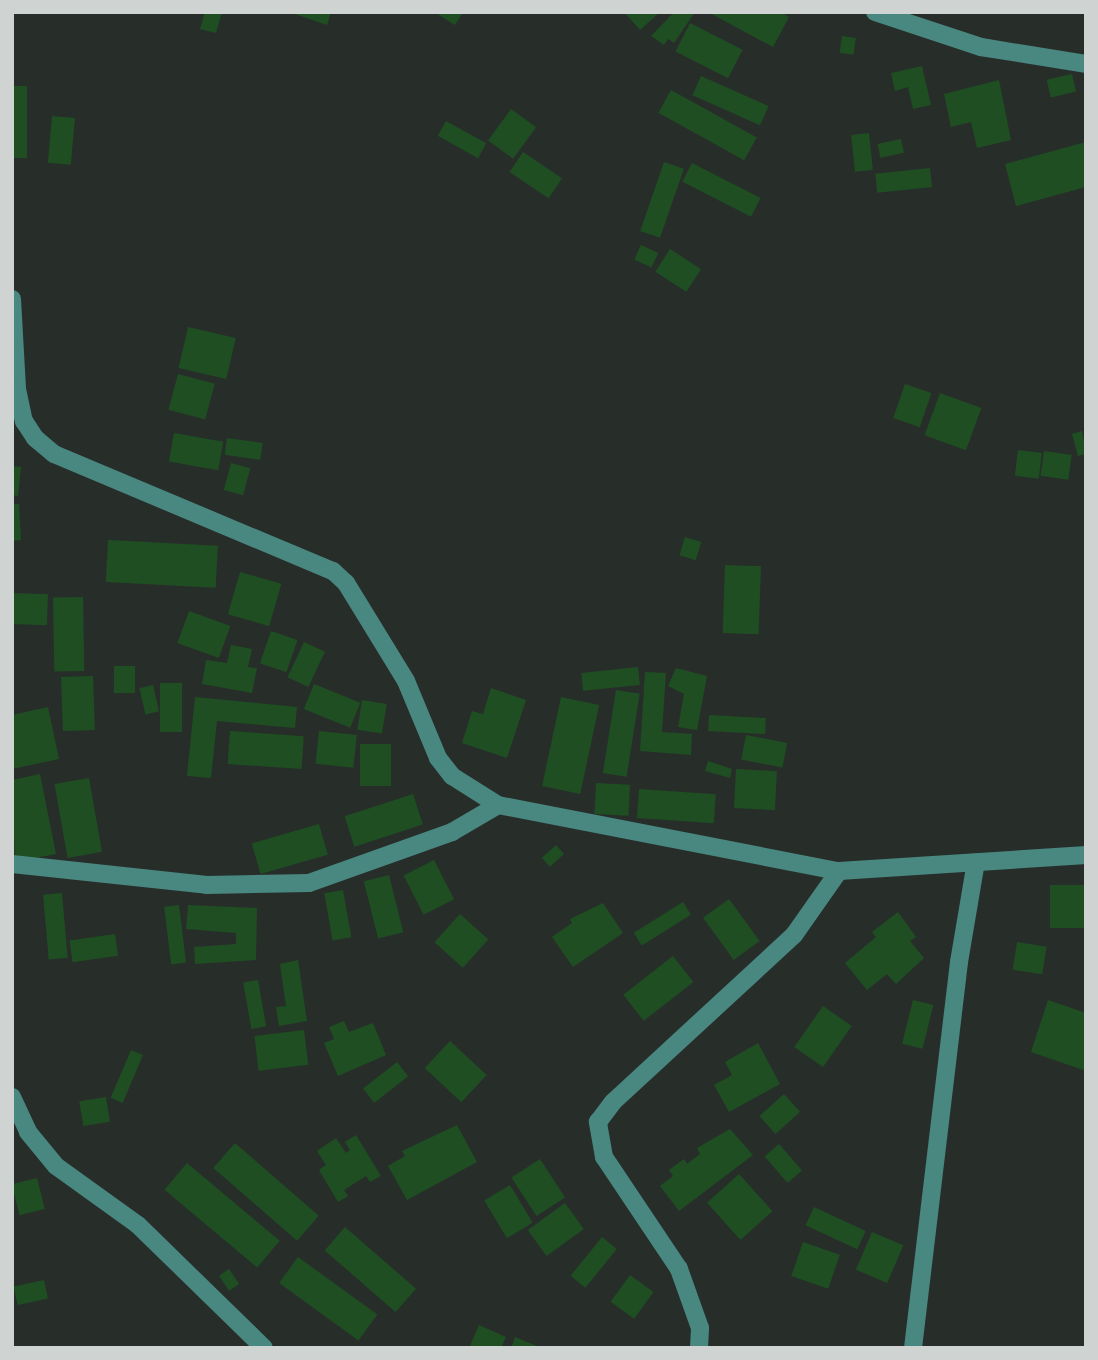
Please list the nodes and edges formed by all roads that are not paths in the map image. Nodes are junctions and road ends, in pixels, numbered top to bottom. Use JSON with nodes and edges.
{"nodes":[{"id":1,"x":875,"y":12,"type":"edge"},
{"id":2,"x":1086,"y":64,"type":"edge"},
{"id":3,"x":12,"y":299,"type":"edge"},
{"id":4,"x":498,"y":805,"type":"junction"},
{"id":5,"x":1086,"y":855,"type":"edge"},
{"id":6,"x":976,"y":862,"type":"junction"},
{"id":7,"x":12,"y":863,"type":"edge"},
{"id":8,"x":839,"y":871,"type":"junction"},
{"id":9,"x":12,"y":1097,"type":"edge"},
{"id":10,"x":264,"y":1348,"type":"edge"},
{"id":11,"x":699,"y":1348,"type":"edge"},
{"id":12,"x":913,"y":1348,"type":"edge"}],
"edges":[{"from":1,"to":2,"type":"street"},
{"from":3,"to":4,"type":"street"},
{"from":4,"to":7,"type":"street"},
{"from":4,"to":8,"type":"street"},
{"from":5,"to":6,"type":"street"},
{"from":6,"to":8,"type":"street"},
{"from":6,"to":12,"type":"street"},
{"from":8,"to":11,"type":"street"},
{"from":9,"to":10,"type":"street"}]}
